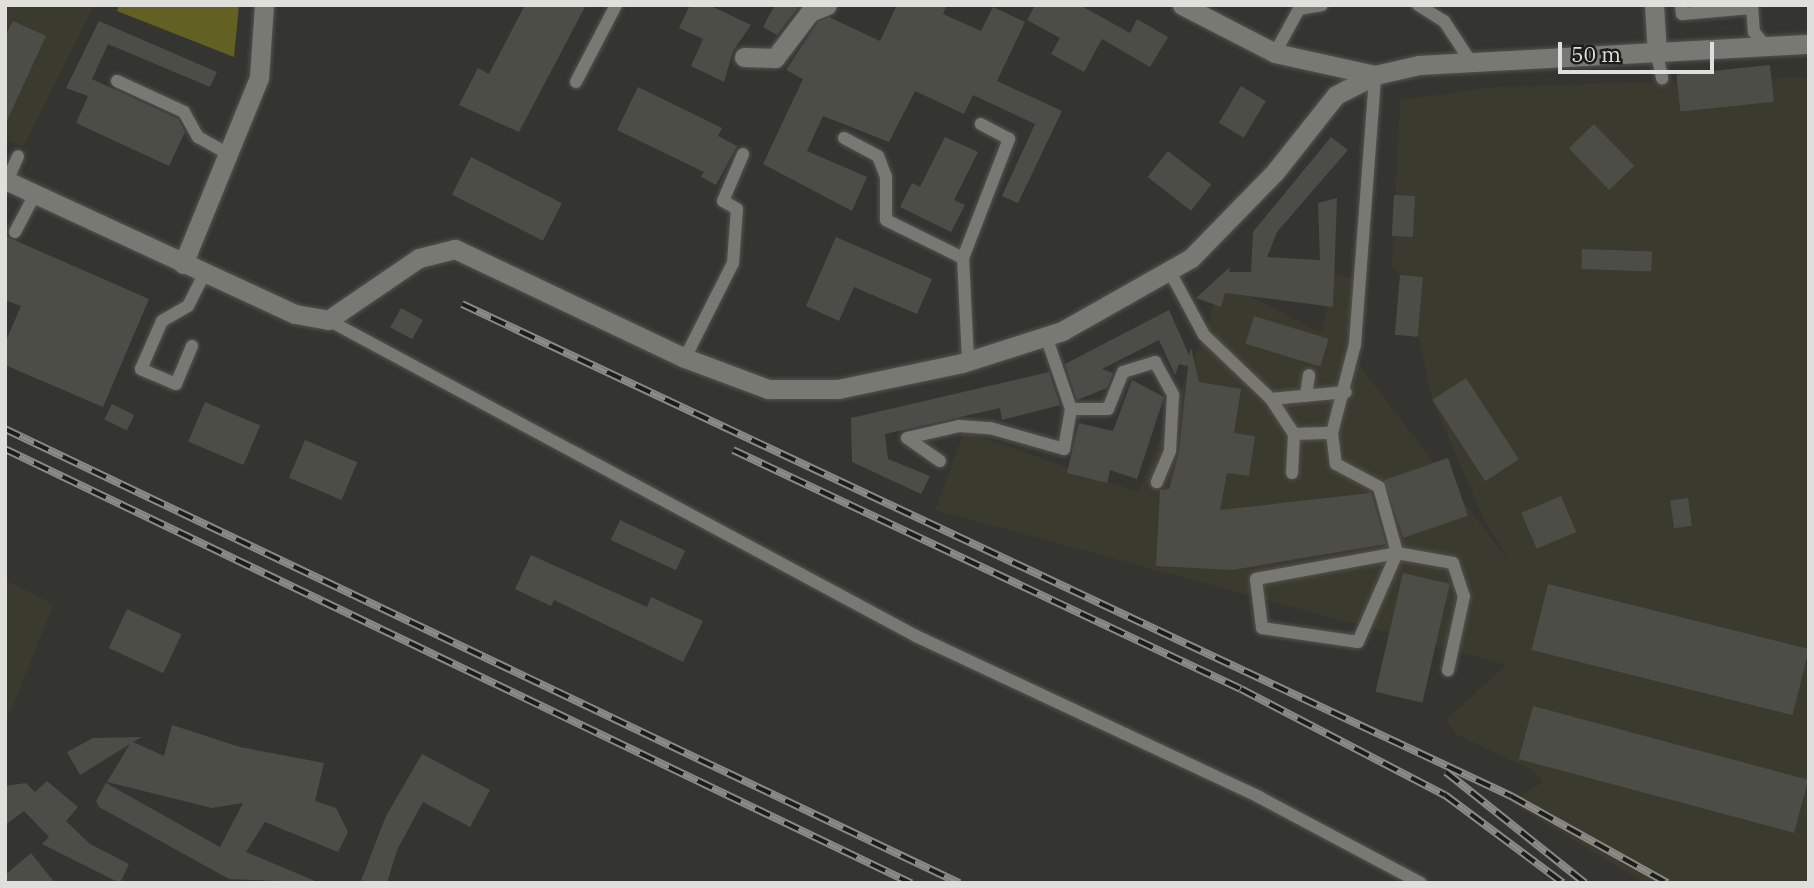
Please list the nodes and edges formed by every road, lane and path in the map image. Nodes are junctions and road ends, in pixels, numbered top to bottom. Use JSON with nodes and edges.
{"nodes":[{"id":1,"x":264,"y":5,"type":"edge"},
{"id":2,"x":616,"y":5,"type":"edge"},
{"id":3,"x":827,"y":5,"type":"edge"},
{"id":4,"x":1322,"y":5,"type":"edge"},
{"id":5,"x":1418,"y":5,"type":"edge"},
{"id":6,"x":1654,"y":5,"type":"edge"},
{"id":7,"x":1681,"y":5,"type":"edge"},
{"id":8,"x":1189,"y":7,"type":"edge"},
{"id":9,"x":1752,"y":7,"type":"edge"},
{"id":10,"x":1809,"y":44,"type":"edge"},
{"id":11,"x":1766,"y":47,"type":"junction"},
{"id":12,"x":1275,"y":52,"type":"junction"},
{"id":13,"x":1657,"y":54,"type":"junction"},
{"id":14,"x":744,"y":57,"type":"dead end"},
{"id":15,"x":1473,"y":65,"type":"junction"},
{"id":16,"x":1375,"y":75,"type":"junction"},
{"id":17,"x":1662,"y":78,"type":"dead end"},
{"id":18,"x":117,"y":81,"type":"dead end"},
{"id":19,"x":576,"y":82,"type":"dead end"},
{"id":20,"x":981,"y":124,"type":"dead end"},
{"id":21,"x":844,"y":138,"type":"dead end"},
{"id":22,"x":231,"y":155,"type":"junction"},
{"id":23,"x":743,"y":155,"type":"dead end"},
{"id":24,"x":18,"y":156,"type":"dead end"},
{"id":25,"x":6,"y":181,"type":"edge"},
{"id":26,"x":36,"y":194,"type":"junction"},
{"id":27,"x":15,"y":232,"type":"dead end"},
{"id":28,"x":963,"y":258,"type":"junction"},
{"id":29,"x":183,"y":264,"type":"junction"},
{"id":30,"x":1169,"y":270,"type":"junction"},
{"id":31,"x":205,"y":272,"type":"junction"},
{"id":32,"x":328,"y":320,"type":"junction"},
{"id":33,"x":1046,"y":336,"type":"junction"},
{"id":34,"x":192,"y":346,"type":"dead end"},
{"id":35,"x":685,"y":358,"type":"junction"},
{"id":36,"x":968,"y":361,"type":"junction"},
{"id":37,"x":1308,"y":375,"type":"dead end"},
{"id":38,"x":1346,"y":392,"type":"junction"},
{"id":39,"x":1306,"y":396,"type":"junction"},
{"id":40,"x":1271,"y":399,"type":"junction"},
{"id":41,"x":1070,"y":409,"type":"junction"},
{"id":42,"x":1332,"y":433,"type":"junction"},
{"id":43,"x":1294,"y":434,"type":"junction"},
{"id":44,"x":940,"y":461,"type":"dead end"},
{"id":45,"x":1292,"y":473,"type":"dead end"},
{"id":46,"x":1157,"y":482,"type":"dead end"},
{"id":47,"x":1397,"y":553,"type":"junction"},
{"id":48,"x":1448,"y":670,"type":"dead end"},
{"id":49,"x":1421,"y":883,"type":"edge"}],
"edges":[{"from":1,"to":22,"type":"street"},
{"from":2,"to":19,"type":"lane"},
{"from":3,"to":14,"type":"street"},
{"from":4,"to":12,"type":"lane"},
{"from":5,"to":15,"type":"lane"},
{"from":6,"to":13,"type":"street"},
{"from":7,"to":9,"type":"lane"},
{"from":8,"to":12,"type":"street"},
{"from":9,"to":11,"type":"lane"},
{"from":10,"to":11,"type":"street"},
{"from":11,"to":13,"type":"street"},
{"from":12,"to":16,"type":"street"},
{"from":13,"to":15,"type":"street"},
{"from":13,"to":17,"type":"lane"},
{"from":15,"to":16,"type":"street"},
{"from":16,"to":30,"type":"street"},
{"from":16,"to":38,"type":"lane"},
{"from":18,"to":22,"type":"lane"},
{"from":20,"to":28,"type":"lane"},
{"from":21,"to":28,"type":"lane"},
{"from":22,"to":29,"type":"street"},
{"from":23,"to":35,"type":"lane"},
{"from":24,"to":25,"type":"lane"},
{"from":25,"to":26,"type":"street"},
{"from":26,"to":27,"type":"lane"},
{"from":26,"to":29,"type":"street"},
{"from":28,"to":36,"type":"lane"},
{"from":29,"to":31,"type":"street"},
{"from":30,"to":33,"type":"street"},
{"from":30,"to":40,"type":"lane"},
{"from":31,"to":32,"type":"street"},
{"from":31,"to":34,"type":"lane"},
{"from":32,"to":35,"type":"street"},
{"from":32,"to":49,"type":"lane"},
{"from":33,"to":36,"type":"street"},
{"from":33,"to":41,"type":"lane"},
{"from":35,"to":36,"type":"street"},
{"from":37,"to":39,"type":"lane"},
{"from":38,"to":39,"type":"lane"},
{"from":38,"to":42,"type":"lane"},
{"from":39,"to":40,"type":"lane"},
{"from":40,"to":43,"type":"lane"},
{"from":41,"to":44,"type":"lane"},
{"from":41,"to":46,"type":"lane"},
{"from":42,"to":43,"type":"lane"},
{"from":42,"to":47,"type":"lane"},
{"from":43,"to":45,"type":"lane"},
{"from":47,"to":47,"type":"lane"},
{"from":47,"to":48,"type":"lane"}]}
